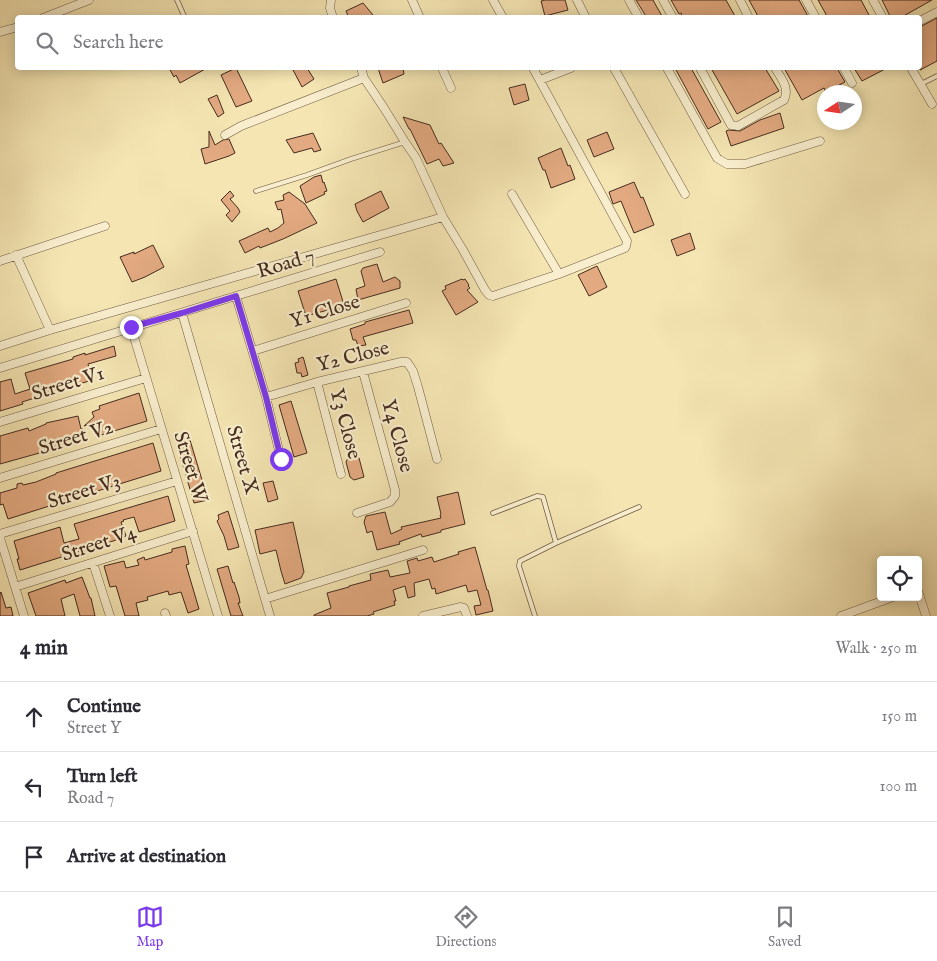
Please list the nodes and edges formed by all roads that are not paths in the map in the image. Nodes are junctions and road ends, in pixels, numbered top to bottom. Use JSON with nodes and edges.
{"nodes":[{"id":1,"x":89,"y":0,"type":"edge"},
{"id":2,"x":177,"y":0,"type":"edge"},
{"id":3,"x":322,"y":0,"type":"edge"},
{"id":4,"x":412,"y":0,"type":"edge"},
{"id":5,"x":493,"y":0,"type":"edge"},
{"id":6,"x":577,"y":0,"type":"edge"},
{"id":7,"x":630,"y":0,"type":"edge"},
{"id":8,"x":663,"y":0,"type":"edge"},
{"id":9,"x":740,"y":0,"type":"edge"},
{"id":10,"x":806,"y":0,"type":"edge"},
{"id":11,"x":873,"y":0,"type":"edge"},
{"id":12,"x":331,"y":2,"type":"edge"},
{"id":13,"x":937,"y":12,"type":"edge"},
{"id":14,"x":51,"y":15,"type":"edge"},
{"id":15,"x":184,"y":15,"type":"edge"},
{"id":16,"x":333,"y":15,"type":"edge"},
{"id":17,"x":419,"y":15,"type":"edge"},
{"id":18,"x":501,"y":15,"type":"edge"},
{"id":19,"x":584,"y":15,"type":"edge"},
{"id":20,"x":638,"y":15,"type":"edge"},
{"id":21,"x":671,"y":15,"type":"edge"},
{"id":22,"x":748,"y":15,"type":"edge"},
{"id":23,"x":814,"y":15,"type":"edge"},
{"id":24,"x":881,"y":15,"type":"edge"},
{"id":25,"x":922,"y":20,"type":"edge"},
{"id":26,"x":15,"y":28,"type":"edge"},
{"id":27,"x":0,"y":32,"type":"edge"},
{"id":28,"x":362,"y":70,"type":"edge"},
{"id":29,"x":443,"y":70,"type":"edge"},
{"id":30,"x":534,"y":70,"type":"edge"},
{"id":31,"x":566,"y":70,"type":"edge"},
{"id":32,"x":615,"y":70,"type":"edge"},
{"id":33,"x":668,"y":70,"type":"edge"},
{"id":34,"x":701,"y":70,"type":"edge"},
{"id":35,"x":776,"y":70,"type":"edge"},
{"id":36,"x":845,"y":70,"type":"edge"},
{"id":37,"x":912,"y":70,"type":"edge"},
{"id":38,"x":937,"y":76,"type":"edge"},
{"id":39,"x":364,"y":78,"type":"junction"},
{"id":40,"x":540,"y":80,"type":"junction"},
{"id":41,"x":852,"y":83,"type":"dead end"},
{"id":42,"x":921,"y":84,"type":"junction"},
{"id":43,"x":451,"y":88,"type":"dead end"},
{"id":44,"x":932,"y":104,"type":"dead end"},
{"id":45,"x":225,"y":135,"type":"dead end"},
{"id":46,"x":820,"y":141,"type":"dead end"},
{"id":47,"x":405,"y":142,"type":"junction"},
{"id":48,"x":256,"y":191,"type":"dead end"},
{"id":49,"x":512,"y":194,"type":"dead end"},
{"id":50,"x":685,"y":194,"type":"dead end"},
{"id":51,"x":443,"y":217,"type":"junction"},
{"id":52,"x":105,"y":226,"type":"dead end"},
{"id":53,"x":380,"y":252,"type":"dead end"},
{"id":54,"x":16,"y":255,"type":"junction"},
{"id":55,"x":0,"y":261,"type":"edge"},
{"id":56,"x":559,"y":274,"type":"junction"},
{"id":57,"x":236,"y":296,"type":"junction"},
{"id":58,"x":406,"y":303,"type":"dead end"},
{"id":59,"x":182,"y":313,"type":"junction"},
{"id":60,"x":131,"y":327,"type":"junction"},
{"id":61,"x":50,"y":330,"type":"junction"},
{"id":62,"x":0,"y":346,"type":"edge"},
{"id":63,"x":253,"y":351,"type":"junction"},
{"id":64,"x":0,"y":368,"type":"edge"},
{"id":65,"x":363,"y":372,"type":"junction"},
{"id":66,"x":146,"y":378,"type":"junction"},
{"id":67,"x":317,"y":382,"type":"junction"},
{"id":68,"x":266,"y":397,"type":"junction"},
{"id":69,"x":0,"y":422,"type":"edge"},
{"id":70,"x":161,"y":429,"type":"junction"},
{"id":71,"x":281,"y":459,"type":"dead end"},
{"id":72,"x":437,"y":459,"type":"dead end"},
{"id":73,"x":341,"y":474,"type":"dead end"},
{"id":74,"x":0,"y":478,"type":"edge"},
{"id":75,"x":177,"y":480,"type":"junction"},
{"id":76,"x":640,"y":507,"type":"dead end"},
{"id":77,"x":493,"y":512,"type":"dead end"},
{"id":78,"x":357,"y":513,"type":"dead end"},
{"id":79,"x":192,"y":531,"type":"junction"},
{"id":80,"x":0,"y":536,"type":"edge"},
{"id":81,"x":556,"y":543,"type":"junction"},
{"id":82,"x":1,"y":548,"type":"edge"},
{"id":83,"x":423,"y":550,"type":"dead end"},
{"id":84,"x":93,"y":563,"type":"junction"},
{"id":85,"x":15,"y":587,"type":"junction"},
{"id":86,"x":265,"y":599,"type":"junction"},
{"id":87,"x":882,"y":601,"type":"edge"},
{"id":88,"x":921,"y":601,"type":"edge"},
{"id":89,"x":24,"y":616,"type":"edge"},
{"id":90,"x":110,"y":616,"type":"edge"},
{"id":91,"x":218,"y":616,"type":"edge"},
{"id":92,"x":270,"y":616,"type":"edge"},
{"id":93,"x":423,"y":616,"type":"edge"},
{"id":94,"x":467,"y":616,"type":"edge"},
{"id":95,"x":535,"y":616,"type":"edge"},
{"id":96,"x":841,"y":616,"type":"edge"},
{"id":97,"x":926,"y":616,"type":"edge"}],
"edges":[{"from":1,"to":14,"type":"street"},
{"from":2,"to":15,"type":"lane"},
{"from":3,"to":12,"type":"street"},
{"from":4,"to":17,"type":"street"},
{"from":5,"to":18,"type":"street"},
{"from":6,"to":19,"type":"street"},
{"from":7,"to":20,"type":"street"},
{"from":8,"to":21,"type":"street"},
{"from":9,"to":22,"type":"street"},
{"from":10,"to":23,"type":"street"},
{"from":11,"to":24,"type":"street"},
{"from":12,"to":16,"type":"street"},
{"from":13,"to":25,"type":"street"},
{"from":26,"to":27,"type":"street"},
{"from":28,"to":39,"type":"street"},
{"from":29,"to":43,"type":"street"},
{"from":30,"to":40,"type":"street"},
{"from":31,"to":40,"type":"street"},
{"from":32,"to":50,"type":"street"},
{"from":33,"to":46,"type":"street"},
{"from":34,"to":35,"type":"street"},
{"from":36,"to":41,"type":"street"},
{"from":37,"to":42,"type":"street"},
{"from":38,"to":42,"type":"lane"},
{"from":39,"to":45,"type":"street"},
{"from":39,"to":47,"type":"street"},
{"from":40,"to":56,"type":"street"},
{"from":42,"to":44,"type":"street"},
{"from":47,"to":48,"type":"lane"},
{"from":47,"to":51,"type":"street"},
{"from":49,"to":56,"type":"street"},
{"from":51,"to":56,"type":"street"},
{"from":51,"to":61,"type":"street"},
{"from":52,"to":54,"type":"street"},
{"from":53,"to":57,"type":"street","name":"Road 7"},
{"from":54,"to":55,"type":"street"},
{"from":54,"to":61,"type":"street"},
{"from":57,"to":59,"type":"street","name":"Road 7"},
{"from":57,"to":63,"type":"street"},
{"from":58,"to":63,"type":"street","name":"Y1 Close"},
{"from":59,"to":60,"type":"street","name":"Road 7"},
{"from":59,"to":86,"type":"street","name":"Street X"},
{"from":60,"to":64,"type":"street","name":"Road 7"},
{"from":60,"to":66,"type":"street","name":"Street W"},
{"from":61,"to":62,"type":"street"},
{"from":63,"to":68,"type":"street"},
{"from":65,"to":67,"type":"street","name":"Y2 Close"},
{"from":65,"to":72,"type":"street","name":"Y2 Close"},
{"from":65,"to":78,"type":"street","name":"Y4 Close"},
{"from":66,"to":69,"type":"street","name":"Street V1"},
{"from":66,"to":70,"type":"street","name":"Street W"},
{"from":67,"to":68,"type":"street","name":"Y2 Close"},
{"from":67,"to":73,"type":"street","name":"Y3 Close"},
{"from":68,"to":71,"type":"street"},
{"from":70,"to":74,"type":"street","name":"Street V2"},
{"from":70,"to":75,"type":"street","name":"Street W"},
{"from":75,"to":79,"type":"street","name":"Street W"},
{"from":75,"to":80,"type":"street","name":"Street V3"},
{"from":76,"to":81,"type":"lane"},
{"from":77,"to":81,"type":"lane"},
{"from":79,"to":84,"type":"street","name":"Street V4"},
{"from":79,"to":91,"type":"street","name":"Street W"},
{"from":80,"to":82,"type":"street"},
{"from":81,"to":95,"type":"lane"},
{"from":82,"to":85,"type":"street"},
{"from":83,"to":86,"type":"street"},
{"from":84,"to":85,"type":"street","name":"Street V4"},
{"from":84,"to":90,"type":"street"},
{"from":85,"to":89,"type":"street"},
{"from":86,"to":92,"type":"street","name":"Street X"},
{"from":87,"to":96,"type":"street"},
{"from":88,"to":97,"type":"street"},
{"from":93,"to":94,"type":"street"}]}
